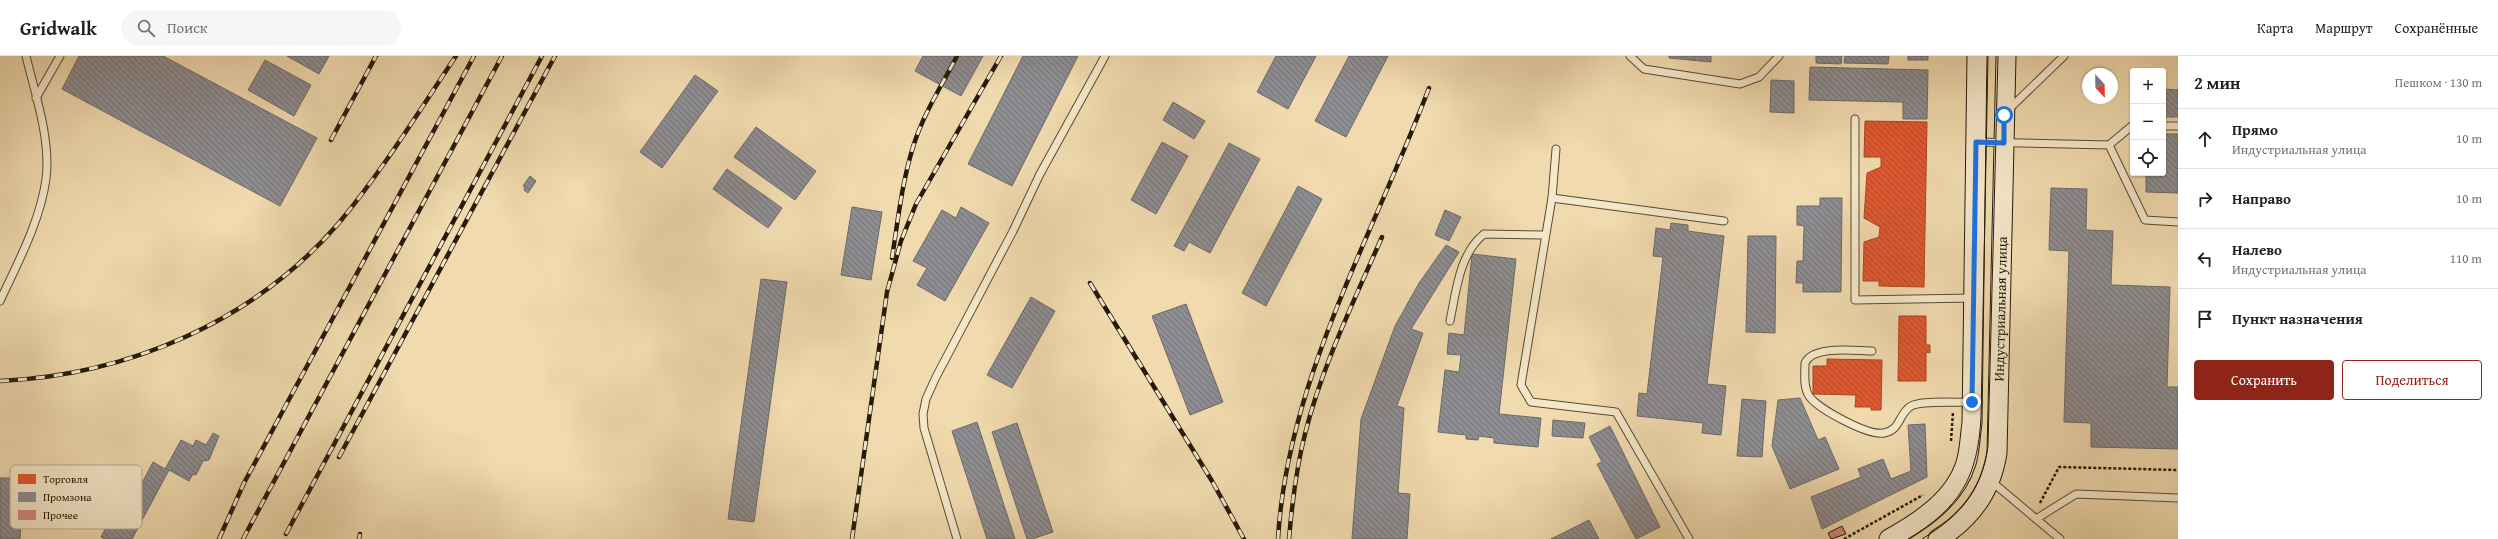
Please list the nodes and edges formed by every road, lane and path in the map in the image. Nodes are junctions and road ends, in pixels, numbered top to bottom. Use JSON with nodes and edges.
{"nodes":[{"id":1,"x":26,"y":56,"type":"edge"},
{"id":2,"x":60,"y":56,"type":"edge"},
{"id":3,"x":1105,"y":56,"type":"edge"},
{"id":4,"x":1630,"y":56,"type":"edge"},
{"id":5,"x":1779,"y":56,"type":"edge"},
{"id":6,"x":1977,"y":56,"type":"edge"},
{"id":7,"x":2006,"y":56,"type":"edge"},
{"id":8,"x":2064,"y":56,"type":"edge"},
{"id":9,"x":36,"y":98,"type":"junction"},
{"id":10,"x":2004,"y":115,"type":"junction"},
{"id":11,"x":1855,"y":119,"type":"dead end"},
{"id":12,"x":2166,"y":126,"type":"edge"},
{"id":13,"x":2178,"y":126,"type":"edge"},
{"id":14,"x":2130,"y":128,"type":"edge"},
{"id":15,"x":1976,"y":142,"type":"junction"},
{"id":16,"x":2004,"y":143,"type":"junction"},
{"id":17,"x":2109,"y":145,"type":"junction"},
{"id":18,"x":1556,"y":150,"type":"dead end"},
{"id":19,"x":1552,"y":198,"type":"junction"},
{"id":20,"x":1724,"y":221,"type":"dead end"},
{"id":21,"x":2178,"y":222,"type":"edge"},
{"id":22,"x":1545,"y":235,"type":"junction"},
{"id":23,"x":1974,"y":298,"type":"junction"},
{"id":24,"x":0,"y":301,"type":"edge"},
{"id":25,"x":1450,"y":321,"type":"dead end"},
{"id":26,"x":1872,"y":351,"type":"dead end"},
{"id":27,"x":1962,"y":403,"type":"junction"},
{"id":28,"x":1951,"y":446,"type":"dead end"},
{"id":29,"x":2178,"y":470,"type":"edge"},
{"id":30,"x":1990,"y":480,"type":"junction"},
{"id":31,"x":1927,"y":492,"type":"dead end"},
{"id":32,"x":2178,"y":498,"type":"edge"},
{"id":33,"x":2039,"y":506,"type":"dead end"},
{"id":34,"x":2036,"y":519,"type":"junction"},
{"id":35,"x":957,"y":539,"type":"edge"},
{"id":36,"x":1689,"y":539,"type":"edge"},
{"id":37,"x":1844,"y":539,"type":"edge"},
{"id":38,"x":1889,"y":539,"type":"edge"},
{"id":39,"x":1938,"y":539,"type":"edge"},
{"id":40,"x":2060,"y":539,"type":"edge"}],
"edges":[{"from":1,"to":9,"type":"lane"},
{"from":2,"to":9,"type":"lane"},
{"from":3,"to":35,"type":"lane"},
{"from":4,"to":5,"type":"lane"},
{"from":6,"to":15,"type":"main road","name":"Индустриальная улица"},
{"from":7,"to":10,"type":"main road","name":"Индустриальная улица"},
{"from":8,"to":10,"type":"lane"},
{"from":9,"to":24,"type":"lane"},
{"from":10,"to":16,"type":"main road","name":"Индустриальная улица"},
{"from":11,"to":23,"type":"lane"},
{"from":12,"to":13,"type":"lane"},
{"from":14,"to":17,"type":"lane"},
{"from":15,"to":16,"type":"lane"},
{"from":15,"to":23,"type":"main road","name":"Индустриальная улица"},
{"from":16,"to":17,"type":"lane"},
{"from":16,"to":30,"type":"main road","name":"Индустриальная улица"},
{"from":17,"to":21,"type":"lane"},
{"from":18,"to":19,"type":"lane"},
{"from":19,"to":20,"type":"lane"},
{"from":19,"to":22,"type":"lane"},
{"from":22,"to":25,"type":"lane"},
{"from":22,"to":36,"type":"lane"},
{"from":23,"to":27,"type":"main road","name":"Индустриальная улица"},
{"from":26,"to":27,"type":"lane"},
{"from":27,"to":28,"type":"path"},
{"from":27,"to":38,"type":"main road","name":"Индустриальная улица"},
{"from":29,"to":33,"type":"path"},
{"from":30,"to":34,"type":"lane"},
{"from":30,"to":39,"type":"main road","name":"Индустриальная улица"},
{"from":31,"to":37,"type":"path"},
{"from":32,"to":34,"type":"lane"},
{"from":34,"to":40,"type":"lane"}]}
